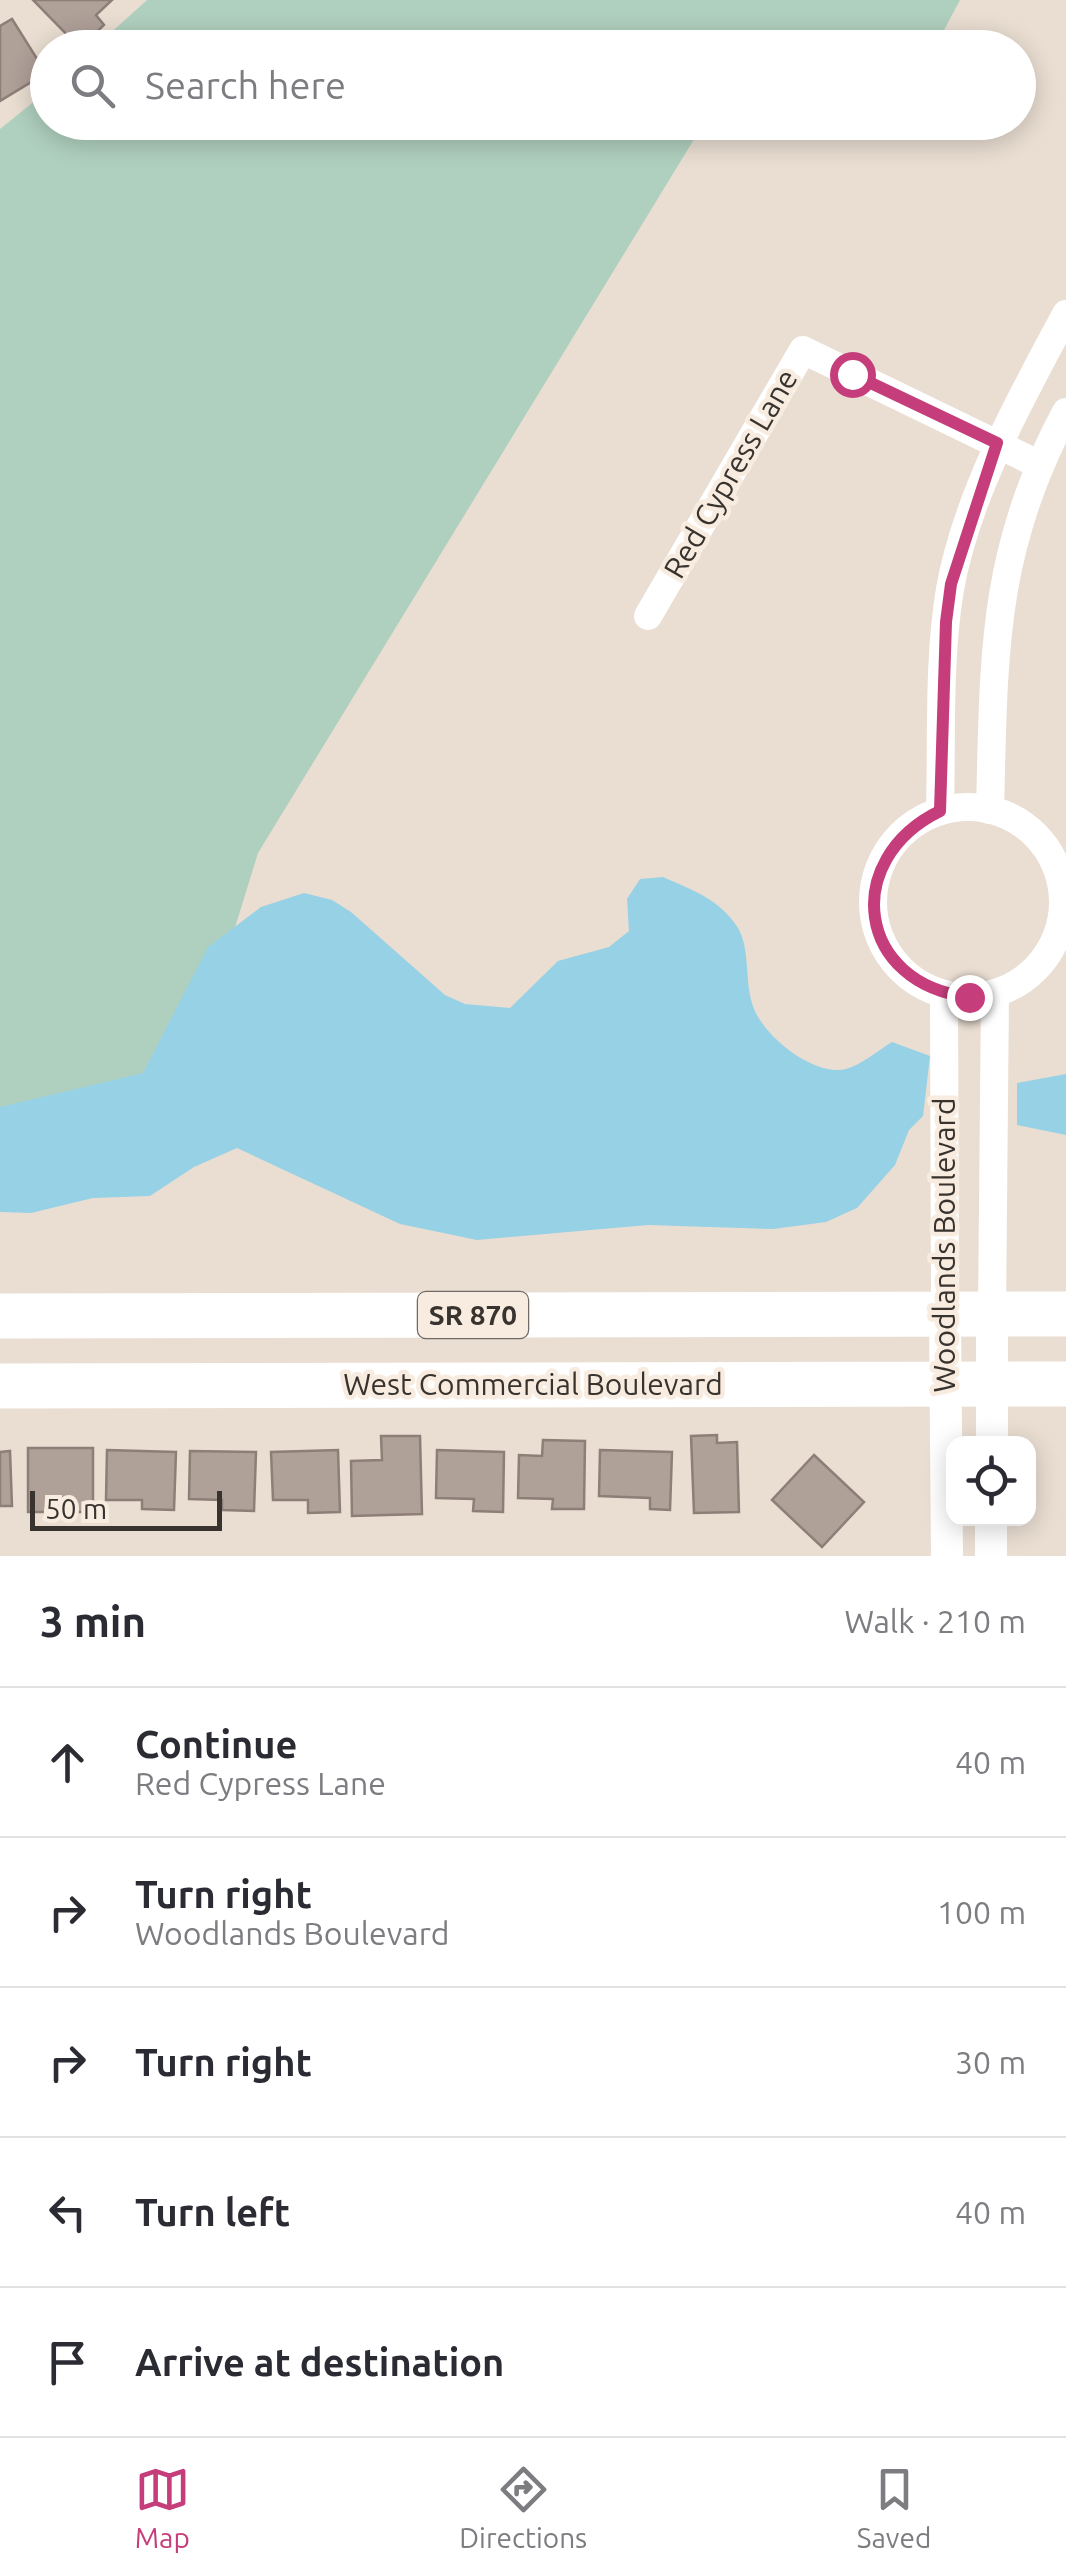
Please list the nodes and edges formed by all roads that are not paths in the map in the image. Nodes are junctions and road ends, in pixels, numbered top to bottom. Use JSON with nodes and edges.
{"nodes":[{"id":1,"x":1066,"y":314,"type":"edge"},
{"id":2,"x":1066,"y":412,"type":"edge"},
{"id":3,"x":997,"y":443,"type":"junction"},
{"id":4,"x":1038,"y":464,"type":"junction"},
{"id":5,"x":648,"y":616,"type":"dead end"},
{"id":6,"x":990,"y":810,"type":"junction"},
{"id":7,"x":940,"y":811,"type":"junction"},
{"id":8,"x":995,"y":993,"type":"junction"},
{"id":9,"x":944,"y":994,"type":"junction"},
{"id":10,"x":945,"y":1314,"type":"junction"},
{"id":11,"x":992,"y":1314,"type":"junction"},
{"id":12,"x":1066,"y":1314,"type":"edge"},
{"id":13,"x":0,"y":1316,"type":"edge"},
{"id":14,"x":946,"y":1384,"type":"junction"},
{"id":15,"x":992,"y":1384,"type":"junction"},
{"id":16,"x":1066,"y":1384,"type":"edge"},
{"id":17,"x":0,"y":1386,"type":"edge"},
{"id":18,"x":992,"y":1436,"type":"edge"},
{"id":19,"x":991,"y":1526,"type":"edge"},
{"id":20,"x":947,"y":1556,"type":"edge"},
{"id":21,"x":991,"y":1556,"type":"edge"}],
"edges":[{"from":1,"to":3,"type":"street"},
{"from":2,"to":4,"type":"street"},
{"from":3,"to":4,"type":"street","name":"Red Cypress Lane"},
{"from":3,"to":5,"type":"street","name":"Red Cypress Lane"},
{"from":3,"to":7,"type":"street"},
{"from":4,"to":6,"type":"street"},
{"from":6,"to":7,"type":"street"},
{"from":6,"to":8,"type":"street"},
{"from":7,"to":9,"type":"street"},
{"from":8,"to":9,"type":"street"},
{"from":8,"to":11,"type":"street","name":"Woodlands Boulevard"},
{"from":9,"to":10,"type":"street","name":"Woodlands Boulevard"},
{"from":10,"to":11,"type":"highway","number":"SR 870"},
{"from":10,"to":13,"type":"highway","number":"SR 870"},
{"from":10,"to":14,"type":"street","name":"Woodlands Boulevard"},
{"from":11,"to":12,"type":"highway","number":"SR 870"},
{"from":11,"to":15,"type":"street","name":"Woodlands Boulevard"},
{"from":14,"to":15,"type":"highway","name":"West Commercial Boulevard"},
{"from":14,"to":17,"type":"highway","name":"West Commercial Boulevard"},
{"from":14,"to":20,"type":"street","name":"Woodlands Boulevard"},
{"from":15,"to":16,"type":"highway","name":"West Commercial Boulevard"},
{"from":15,"to":18,"type":"street","name":"Woodlands Boulevard"},
{"from":19,"to":21,"type":"street"}]}
